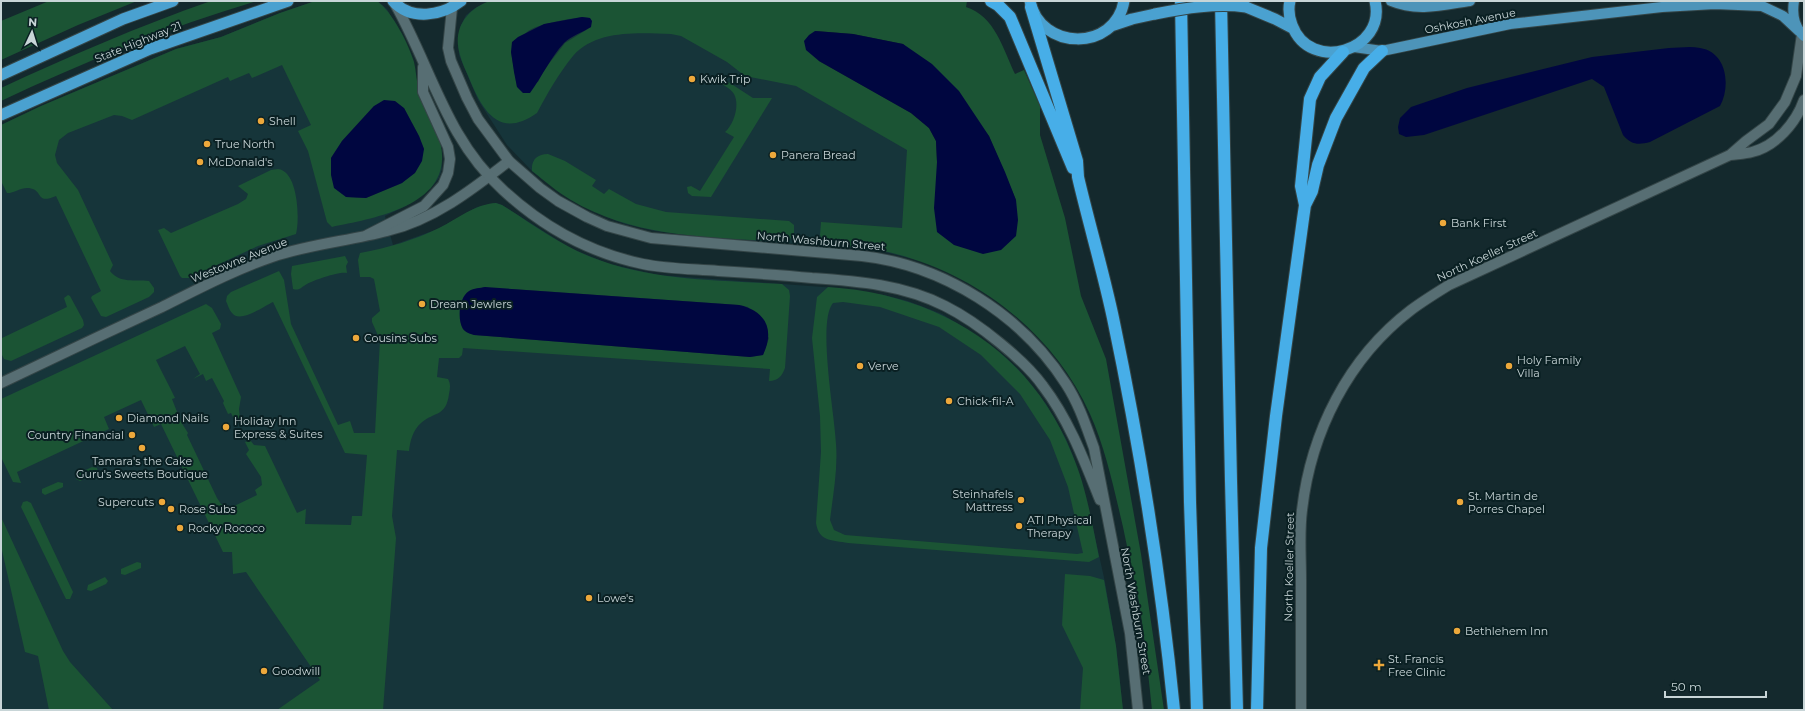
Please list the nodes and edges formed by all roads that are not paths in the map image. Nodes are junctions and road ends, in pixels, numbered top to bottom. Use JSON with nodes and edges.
{"nodes":[{"id":1,"x":173,"y":1,"type":"edge"},
{"id":2,"x":288,"y":1,"type":"edge"},
{"id":3,"x":461,"y":1,"type":"edge"},
{"id":4,"x":991,"y":1,"type":"edge"},
{"id":5,"x":1124,"y":1,"type":"edge"},
{"id":6,"x":1181,"y":1,"type":"edge"},
{"id":7,"x":1221,"y":1,"type":"edge"},
{"id":8,"x":1290,"y":1,"type":"edge"},
{"id":9,"x":1375,"y":1,"type":"edge"},
{"id":10,"x":1391,"y":1,"type":"edge"},
{"id":11,"x":1470,"y":1,"type":"edge"},
{"id":12,"x":1794,"y":1,"type":"edge"},
{"id":13,"x":394,"y":2,"type":"edge"},
{"id":14,"x":1031,"y":4,"type":"edge"},
{"id":15,"x":452,"y":8,"type":"junction"},
{"id":16,"x":1111,"y":26,"type":"junction"},
{"id":17,"x":1294,"y":29,"type":"junction"},
{"id":18,"x":1802,"y":33,"type":"edge"},
{"id":19,"x":1348,"y":50,"type":"junction"},
{"id":20,"x":1382,"y":51,"type":"junction"},
{"id":21,"x":423,"y":63,"type":"junction"},
{"id":22,"x":1,"y":75,"type":"edge"},
{"id":23,"x":1787,"y":97,"type":"junction"},
{"id":24,"x":1804,"y":103,"type":"edge"},
{"id":25,"x":1,"y":115,"type":"edge"},
{"id":26,"x":1730,"y":155,"type":"junction"},
{"id":27,"x":509,"y":161,"type":"junction"},
{"id":28,"x":489,"y":176,"type":"junction"},
{"id":29,"x":1078,"y":177,"type":"junction"},
{"id":30,"x":1305,"y":205,"type":"junction"},
{"id":31,"x":367,"y":235,"type":"junction"},
{"id":32,"x":1,"y":383,"type":"edge"},
{"id":33,"x":1107,"y":516,"type":"junction"},
{"id":34,"x":1138,"y":710,"type":"edge"},
{"id":35,"x":1174,"y":710,"type":"edge"},
{"id":36,"x":1197,"y":710,"type":"edge"},
{"id":37,"x":1237,"y":710,"type":"edge"},
{"id":38,"x":1257,"y":710,"type":"edge"},
{"id":39,"x":1301,"y":710,"type":"edge"}],
"edges":[{"from":1,"to":22,"type":"highway"},
{"from":2,"to":25,"type":"highway","name":"State Highway 21"},
{"from":3,"to":15,"type":"highway"},
{"from":4,"to":29,"type":"highway"},
{"from":5,"to":16,"type":"highway"},
{"from":6,"to":36,"type":"highway"},
{"from":7,"to":37,"type":"highway"},
{"from":8,"to":17,"type":"highway"},
{"from":9,"to":19,"type":"highway"},
{"from":10,"to":11,"type":"main road","name":"Oshkosh Avenue"},
{"from":12,"to":18,"type":"main road"},
{"from":13,"to":15,"type":"highway"},
{"from":13,"to":21,"type":"street"},
{"from":14,"to":16,"type":"highway"},
{"from":14,"to":29,"type":"highway"},
{"from":15,"to":27,"type":"street"},
{"from":16,"to":17,"type":"highway","bridge":true},
{"from":17,"to":19,"type":"highway"},
{"from":18,"to":20,"type":"main road","name":"Oshkosh Avenue"},
{"from":18,"to":23,"type":"street","name":"North Koeller Street"},
{"from":19,"to":20,"type":"main road","name":"Oshkosh Avenue"},
{"from":19,"to":30,"type":"highway"},
{"from":20,"to":30,"type":"highway"},
{"from":21,"to":28,"type":"street"},
{"from":21,"to":31,"type":"street"},
{"from":23,"to":24,"type":"street"},
{"from":23,"to":26,"type":"street","name":"North Koeller Street"},
{"from":24,"to":26,"type":"street","name":"North Koeller Street"},
{"from":26,"to":39,"type":"street","name":"North Koeller Street"},
{"from":27,"to":28,"type":"street","name":"Westowne Avenue"},
{"from":27,"to":33,"type":"street","name":"North Washburn Street"},
{"from":28,"to":31,"type":"street","name":"Westowne Avenue"},
{"from":28,"to":33,"type":"street","name":"North Washburn Street"},
{"from":29,"to":35,"type":"highway"},
{"from":30,"to":38,"type":"highway"},
{"from":31,"to":32,"type":"street","name":"Westowne Avenue"},
{"from":33,"to":34,"type":"street","name":"North Washburn Street"}]}
